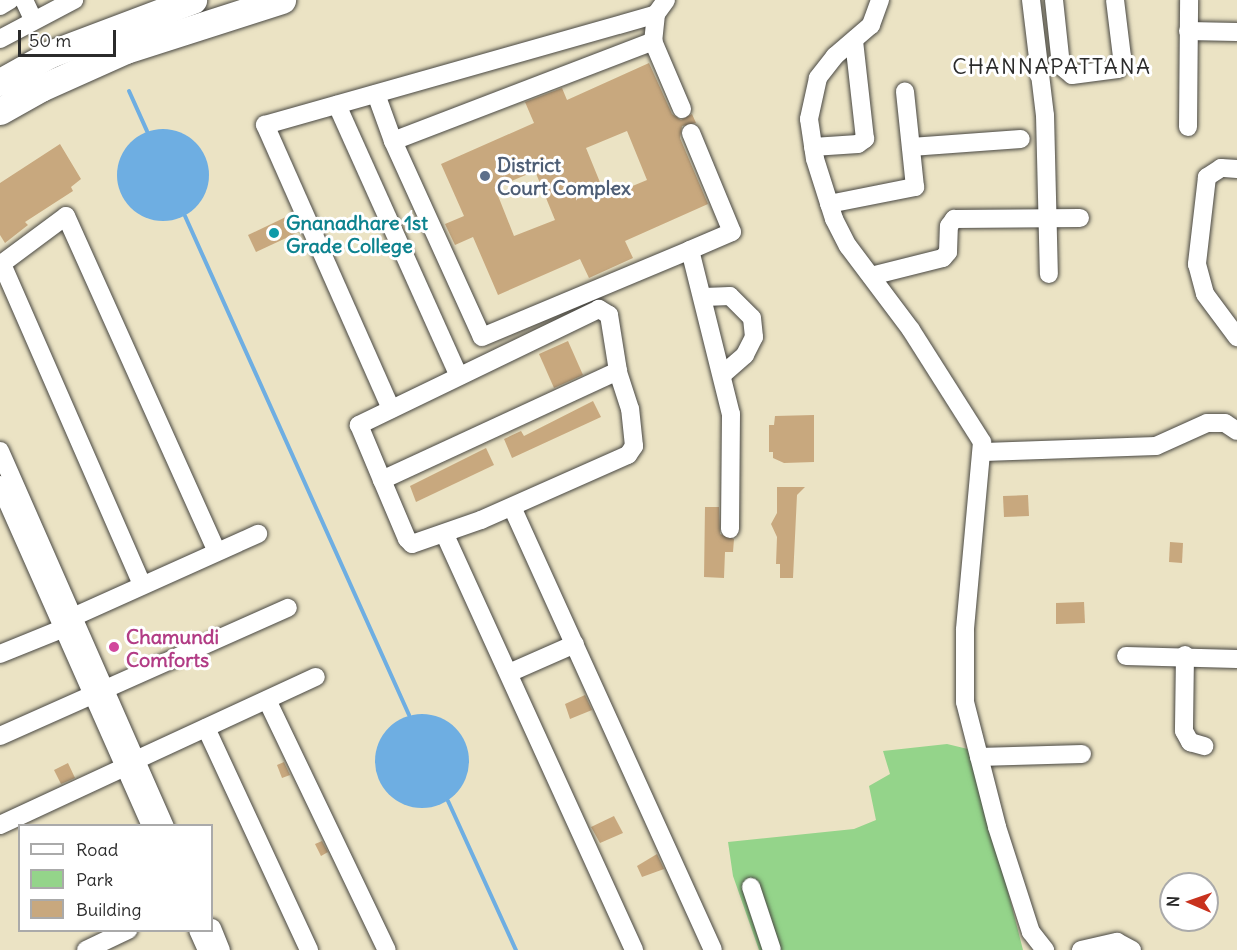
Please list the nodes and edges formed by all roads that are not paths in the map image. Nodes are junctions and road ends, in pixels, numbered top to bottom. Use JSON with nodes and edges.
{"nodes":[{"id":1,"x":10,"y":0,"type":"edge"},
{"id":2,"x":24,"y":0,"type":"edge"},
{"id":3,"x":74,"y":0,"type":"edge"},
{"id":4,"x":193,"y":0,"type":"edge"},
{"id":5,"x":282,"y":0,"type":"edge"},
{"id":6,"x":880,"y":0,"type":"edge"},
{"id":7,"x":1031,"y":0,"type":"edge"},
{"id":8,"x":1054,"y":0,"type":"edge"},
{"id":9,"x":1115,"y":0,"type":"edge"},
{"id":10,"x":1189,"y":0,"type":"edge"},
{"id":11,"x":0,"y":6,"type":"edge"},
{"id":12,"x":661,"y":7,"type":"edge"},
{"id":13,"x":33,"y":19,"type":"junction"},
{"id":14,"x":1188,"y":31,"type":"junction"},
{"id":15,"x":1237,"y":32,"type":"edge"},
{"id":16,"x":0,"y":39,"type":"edge"},
{"id":17,"x":653,"y":41,"type":"junction"},
{"id":18,"x":854,"y":41,"type":"junction"},
{"id":19,"x":0,"y":82,"type":"edge"},
{"id":20,"x":905,"y":92,"type":"dead end"},
{"id":21,"x":376,"y":94,"type":"junction"},
{"id":22,"x":337,"y":105,"type":"junction"},
{"id":23,"x":682,"y":110,"type":"dead end"},
{"id":24,"x":0,"y":111,"type":"edge"},
{"id":25,"x":1188,"y":127,"type":"dead end"},
{"id":26,"x":691,"y":133,"type":"dead end"},
{"id":27,"x":1022,"y":139,"type":"dead end"},
{"id":28,"x":393,"y":141,"type":"junction"},
{"id":29,"x":813,"y":147,"type":"junction"},
{"id":30,"x":911,"y":147,"type":"junction"},
{"id":31,"x":1237,"y":169,"type":"edge"},
{"id":32,"x":830,"y":204,"type":"junction"},
{"id":33,"x":1080,"y":218,"type":"dead end"},
{"id":34,"x":1047,"y":219,"type":"junction"},
{"id":35,"x":690,"y":250,"type":"junction"},
{"id":36,"x":1,"y":265,"type":"edge"},
{"id":37,"x":1048,"y":274,"type":"dead end"},
{"id":38,"x":871,"y":276,"type":"junction"},
{"id":39,"x":704,"y":297,"type":"junction"},
{"id":40,"x":1237,"y":337,"type":"edge"},
{"id":41,"x":618,"y":371,"type":"junction"},
{"id":42,"x":724,"y":373,"type":"junction"},
{"id":43,"x":459,"y":376,"type":"junction"},
{"id":44,"x":391,"y":409,"type":"junction"},
{"id":45,"x":1237,"y":431,"type":"edge"},
{"id":46,"x":0,"y":451,"type":"edge"},
{"id":47,"x":984,"y":452,"type":"junction"},
{"id":48,"x":382,"y":480,"type":"junction"},
{"id":49,"x":0,"y":484,"type":"edge"},
{"id":50,"x":512,"y":507,"type":"junction"},
{"id":51,"x":730,"y":529,"type":"dead end"},
{"id":52,"x":258,"y":534,"type":"dead end"},
{"id":53,"x":445,"y":535,"type":"junction"},
{"id":54,"x":217,"y":552,"type":"junction"},
{"id":55,"x":142,"y":584,"type":"junction"},
{"id":56,"x":288,"y":608,"type":"dead end"},
{"id":57,"x":68,"y":622,"type":"junction"},
{"id":58,"x":575,"y":644,"type":"junction"},
{"id":59,"x":0,"y":654,"type":"edge"},
{"id":60,"x":1185,"y":655,"type":"junction"},
{"id":61,"x":1126,"y":657,"type":"dead end"},
{"id":62,"x":1237,"y":659,"type":"edge"},
{"id":63,"x":509,"y":673,"type":"junction"},
{"id":64,"x":316,"y":677,"type":"dead end"},
{"id":65,"x":99,"y":692,"type":"junction"},
{"id":66,"x":267,"y":700,"type":"junction"},
{"id":67,"x":206,"y":728,"type":"junction"},
{"id":68,"x":0,"y":736,"type":"edge"},
{"id":69,"x":1204,"y":746,"type":"dead end"},
{"id":70,"x":1082,"y":754,"type":"dead end"},
{"id":71,"x":979,"y":757,"type":"junction"},
{"id":72,"x":131,"y":764,"type":"junction"},
{"id":73,"x":151,"y":824,"type":"edge"},
{"id":74,"x":164,"y":824,"type":"edge"},
{"id":75,"x":0,"y":825,"type":"edge"},
{"id":76,"x":751,"y":887,"type":"dead end"},
{"id":77,"x":213,"y":930,"type":"edge"},
{"id":78,"x":125,"y":932,"type":"edge"},
{"id":79,"x":199,"y":932,"type":"edge"},
{"id":80,"x":86,"y":950,"type":"edge"},
{"id":81,"x":207,"y":950,"type":"edge"},
{"id":82,"x":221,"y":950,"type":"edge"},
{"id":83,"x":309,"y":950,"type":"edge"},
{"id":84,"x":387,"y":950,"type":"edge"},
{"id":85,"x":634,"y":950,"type":"edge"},
{"id":86,"x":713,"y":950,"type":"edge"},
{"id":87,"x":771,"y":950,"type":"edge"},
{"id":88,"x":1045,"y":950,"type":"edge"},
{"id":89,"x":1081,"y":950,"type":"edge"},
{"id":90,"x":1132,"y":950,"type":"edge"}],
"edges":[{"from":1,"to":11,"type":"street"},
{"from":2,"to":13,"type":"street"},
{"from":3,"to":13,"type":"street"},
{"from":4,"to":19,"type":"highway"},
{"from":5,"to":24,"type":"highway"},
{"from":6,"to":18,"type":"street"},
{"from":7,"to":34,"type":"street"},
{"from":8,"to":9,"type":"street"},
{"from":10,"to":14,"type":"street"},
{"from":12,"to":17,"type":"street"},
{"from":12,"to":21,"type":"street"},
{"from":13,"to":16,"type":"street"},
{"from":14,"to":15,"type":"street"},
{"from":14,"to":25,"type":"street"},
{"from":17,"to":23,"type":"street"},
{"from":17,"to":28,"type":"street"},
{"from":18,"to":29,"type":"street"},
{"from":18,"to":29,"type":"street"},
{"from":20,"to":30,"type":"street"},
{"from":21,"to":22,"type":"street"},
{"from":21,"to":28,"type":"street"},
{"from":22,"to":43,"type":"street"},
{"from":22,"to":44,"type":"street"},
{"from":26,"to":35,"type":"street"},
{"from":27,"to":30,"type":"street"},
{"from":28,"to":35,"type":"street"},
{"from":29,"to":32,"type":"street"},
{"from":30,"to":32,"type":"street"},
{"from":31,"to":40,"type":"street"},
{"from":32,"to":38,"type":"street"},
{"from":33,"to":34,"type":"street"},
{"from":34,"to":37,"type":"street"},
{"from":34,"to":38,"type":"street"},
{"from":35,"to":39,"type":"street"},
{"from":36,"to":54,"type":"street"},
{"from":36,"to":55,"type":"street"},
{"from":38,"to":47,"type":"street"},
{"from":39,"to":42,"type":"street"},
{"from":39,"to":42,"type":"street"},
{"from":41,"to":43,"type":"street"},
{"from":41,"to":48,"type":"street"},
{"from":41,"to":50,"type":"street"},
{"from":42,"to":51,"type":"street"},
{"from":43,"to":44,"type":"street"},
{"from":44,"to":48,"type":"street"},
{"from":45,"to":47,"type":"street"},
{"from":46,"to":57,"type":"street"},
{"from":47,"to":71,"type":"street"},
{"from":48,"to":53,"type":"street"},
{"from":49,"to":57,"type":"street"},
{"from":50,"to":53,"type":"street"},
{"from":50,"to":58,"type":"street"},
{"from":52,"to":54,"type":"street"},
{"from":53,"to":63,"type":"street"},
{"from":54,"to":55,"type":"street"},
{"from":55,"to":57,"type":"street"},
{"from":56,"to":65,"type":"street"},
{"from":57,"to":59,"type":"street"},
{"from":57,"to":65,"type":"street"},
{"from":58,"to":63,"type":"street"},
{"from":58,"to":86,"type":"street"},
{"from":60,"to":61,"type":"street"},
{"from":60,"to":62,"type":"street"},
{"from":60,"to":69,"type":"street"},
{"from":63,"to":85,"type":"street"},
{"from":64,"to":66,"type":"street"},
{"from":65,"to":68,"type":"street"},
{"from":65,"to":72,"type":"street"},
{"from":66,"to":67,"type":"street"},
{"from":66,"to":84,"type":"street"},
{"from":67,"to":72,"type":"street"},
{"from":67,"to":83,"type":"street"},
{"from":70,"to":71,"type":"street"},
{"from":71,"to":88,"type":"street"},
{"from":72,"to":73,"type":"street"},
{"from":72,"to":74,"type":"street"},
{"from":72,"to":75,"type":"street"},
{"from":76,"to":87,"type":"street"},
{"from":77,"to":82,"type":"street"},
{"from":78,"to":80,"type":"street"},
{"from":79,"to":81,"type":"street"},
{"from":89,"to":90,"type":"street"}]}
